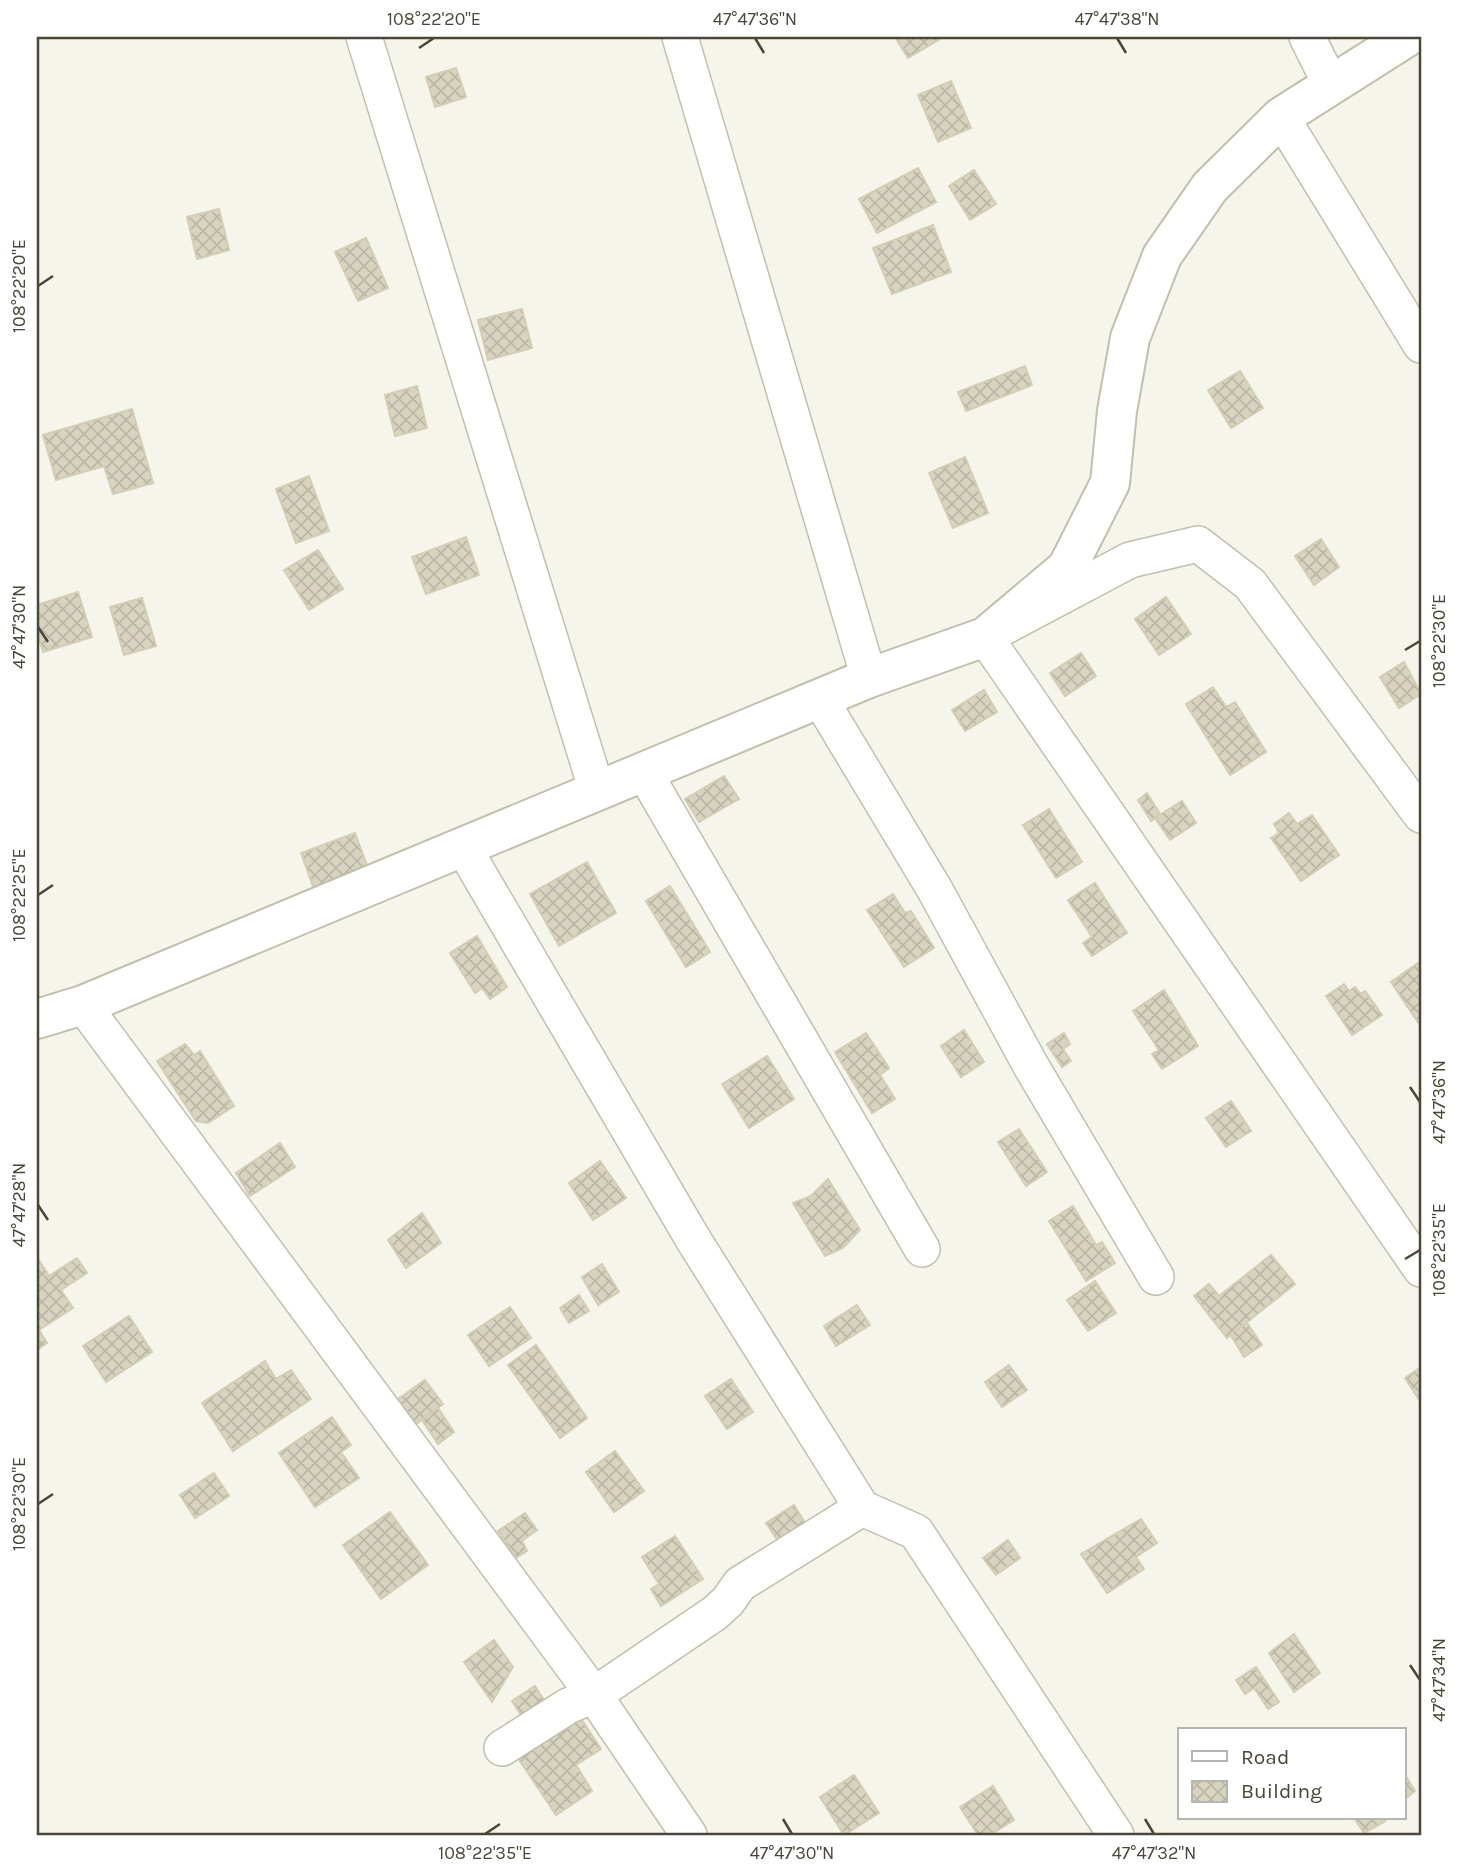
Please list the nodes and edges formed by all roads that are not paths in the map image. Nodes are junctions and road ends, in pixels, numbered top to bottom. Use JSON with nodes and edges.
{"nodes":[{"id":1,"x":364,"y":37,"type":"edge"},
{"id":2,"x":680,"y":37,"type":"edge"},
{"id":3,"x":1307,"y":37,"type":"edge"},
{"id":4,"x":1407,"y":37,"type":"edge"},
{"id":5,"x":1331,"y":85,"type":"junction"},
{"id":6,"x":1281,"y":117,"type":"junction"},
{"id":7,"x":1421,"y":345,"type":"edge"},
{"id":8,"x":985,"y":637,"type":"junction"},
{"id":9,"x":869,"y":678,"type":"junction"},
{"id":10,"x":820,"y":699,"type":"junction"},
{"id":11,"x":644,"y":772,"type":"junction"},
{"id":12,"x":597,"y":791,"type":"junction"},
{"id":13,"x":1421,"y":815,"type":"edge"},
{"id":14,"x":463,"y":847,"type":"junction"},
{"id":15,"x":83,"y":1005,"type":"junction"},
{"id":16,"x":37,"y":1019,"type":"edge"},
{"id":17,"x":922,"y":1250,"type":"dead end"},
{"id":18,"x":1421,"y":1269,"type":"edge"},
{"id":19,"x":1156,"y":1277,"type":"dead end"},
{"id":20,"x":862,"y":1507,"type":"junction"},
{"id":21,"x":594,"y":1695,"type":"junction"},
{"id":22,"x":502,"y":1748,"type":"dead end"},
{"id":23,"x":689,"y":1835,"type":"edge"},
{"id":24,"x":1116,"y":1835,"type":"edge"}],
"edges":[{"from":1,"to":12,"type":"street"},
{"from":2,"to":9,"type":"street"},
{"from":3,"to":5,"type":"street"},
{"from":4,"to":5,"type":"street"},
{"from":5,"to":6,"type":"street"},
{"from":6,"to":7,"type":"street"},
{"from":6,"to":8,"type":"street"},
{"from":8,"to":9,"type":"street"},
{"from":8,"to":13,"type":"street"},
{"from":8,"to":18,"type":"street"},
{"from":9,"to":10,"type":"street"},
{"from":10,"to":11,"type":"street"},
{"from":10,"to":19,"type":"street"},
{"from":11,"to":12,"type":"street"},
{"from":11,"to":17,"type":"street"},
{"from":12,"to":14,"type":"street"},
{"from":14,"to":15,"type":"street"},
{"from":14,"to":20,"type":"street"},
{"from":15,"to":16,"type":"street"},
{"from":15,"to":21,"type":"street"},
{"from":20,"to":21,"type":"street"},
{"from":20,"to":24,"type":"street"},
{"from":21,"to":22,"type":"street"},
{"from":21,"to":23,"type":"street"}]}
